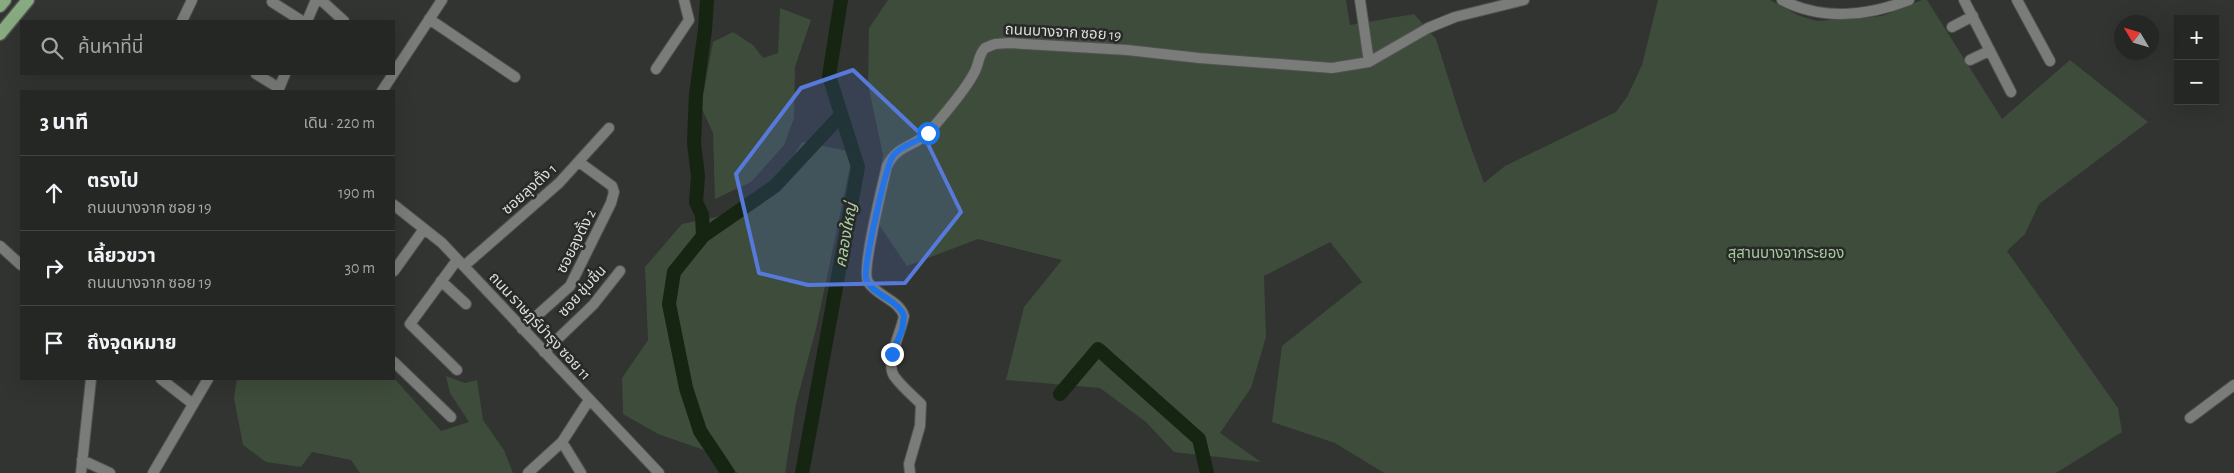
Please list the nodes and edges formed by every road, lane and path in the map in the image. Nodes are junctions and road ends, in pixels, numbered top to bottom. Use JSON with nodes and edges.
{"nodes":[{"id":1,"x":5,"y":0,"type":"edge"},
{"id":2,"x":28,"y":0,"type":"edge"},
{"id":3,"x":192,"y":0,"type":"edge"},
{"id":4,"x":316,"y":0,"type":"edge"},
{"id":5,"x":321,"y":0,"type":"edge"},
{"id":6,"x":442,"y":0,"type":"edge"},
{"id":7,"x":684,"y":0,"type":"edge"},
{"id":8,"x":1360,"y":0,"type":"edge"},
{"id":9,"x":1524,"y":0,"type":"edge"},
{"id":10,"x":1782,"y":0,"type":"edge"},
{"id":11,"x":1908,"y":0,"type":"edge"},
{"id":12,"x":1964,"y":0,"type":"edge"},
{"id":13,"x":2017,"y":0,"type":"edge"},
{"id":14,"x":272,"y":2,"type":"dead end"},
{"id":15,"x":0,"y":6,"type":"edge"},
{"id":16,"x":1973,"y":16,"type":"junction"},
{"id":17,"x":429,"y":19,"type":"junction"},
{"id":18,"x":182,"y":20,"type":"edge"},
{"id":19,"x":300,"y":20,"type":"edge"},
{"id":20,"x":307,"y":20,"type":"edge"},
{"id":21,"x":343,"y":20,"type":"edge"},
{"id":22,"x":1952,"y":27,"type":"dead end"},
{"id":23,"x":0,"y":34,"type":"edge"},
{"id":24,"x":1989,"y":51,"type":"junction"},
{"id":25,"x":1970,"y":60,"type":"dead end"},
{"id":26,"x":2050,"y":61,"type":"dead end"},
{"id":27,"x":1368,"y":62,"type":"junction"},
{"id":28,"x":656,"y":69,"type":"dead end"},
{"id":29,"x":395,"y":70,"type":"edge"},
{"id":30,"x":257,"y":75,"type":"edge"},
{"id":31,"x":285,"y":75,"type":"edge"},
{"id":32,"x":392,"y":75,"type":"edge"},
{"id":33,"x":515,"y":77,"type":"dead end"},
{"id":34,"x":279,"y":90,"type":"edge"},
{"id":35,"x":383,"y":90,"type":"edge"},
{"id":36,"x":2011,"y":92,"type":"dead end"},
{"id":37,"x":609,"y":128,"type":"dead end"},
{"id":38,"x":579,"y":162,"type":"junction"},
{"id":39,"x":395,"y":205,"type":"edge"},
{"id":40,"x":424,"y":229,"type":"junction"},
{"id":41,"x":0,"y":246,"type":"edge"},
{"id":42,"x":461,"y":263,"type":"junction"},
{"id":43,"x":20,"y":264,"type":"edge"},
{"id":44,"x":395,"y":270,"type":"edge"},
{"id":45,"x":620,"y":271,"type":"dead end"},
{"id":46,"x":441,"y":281,"type":"junction"},
{"id":47,"x":466,"y":304,"type":"dead end"},
{"id":48,"x":522,"y":329,"type":"junction"},
{"id":49,"x":544,"y":352,"type":"junction"},
{"id":50,"x":395,"y":363,"type":"edge"},
{"id":51,"x":457,"y":370,"type":"dead end"},
{"id":52,"x":91,"y":380,"type":"edge"},
{"id":53,"x":162,"y":380,"type":"edge"},
{"id":54,"x":207,"y":380,"type":"edge"},
{"id":55,"x":2234,"y":385,"type":"edge"},
{"id":56,"x":589,"y":400,"type":"junction"},
{"id":57,"x":193,"y":404,"type":"junction"},
{"id":58,"x":451,"y":418,"type":"dead end"},
{"id":59,"x":2190,"y":418,"type":"dead end"},
{"id":60,"x":562,"y":442,"type":"junction"},
{"id":61,"x":82,"y":460,"type":"junction"},
{"id":62,"x":81,"y":473,"type":"edge"},
{"id":63,"x":110,"y":473,"type":"edge"},
{"id":64,"x":153,"y":473,"type":"edge"},
{"id":65,"x":528,"y":473,"type":"edge"},
{"id":66,"x":581,"y":473,"type":"edge"},
{"id":67,"x":659,"y":473,"type":"edge"},
{"id":68,"x":910,"y":473,"type":"edge"}],
"edges":[{"from":1,"to":15,"type":"main road"},
{"from":2,"to":23,"type":"main road"},
{"from":3,"to":18,"type":"street"},
{"from":4,"to":20,"type":"street"},
{"from":5,"to":21,"type":"street"},
{"from":6,"to":17,"type":"street"},
{"from":7,"to":28,"type":"street"},
{"from":8,"to":27,"type":"street"},
{"from":9,"to":27,"type":"street"},
{"from":10,"to":11,"type":"street"},
{"from":12,"to":16,"type":"street"},
{"from":13,"to":26,"type":"street"},
{"from":14,"to":19,"type":"street"},
{"from":16,"to":22,"type":"street"},
{"from":16,"to":24,"type":"street"},
{"from":17,"to":29,"type":"street"},
{"from":17,"to":33,"type":"street"},
{"from":24,"to":25,"type":"street"},
{"from":24,"to":36,"type":"street"},
{"from":27,"to":68,"type":"street","name":"ถนนบางจาก ซอย 19"},
{"from":30,"to":34,"type":"street"},
{"from":31,"to":34,"type":"street"},
{"from":32,"to":35,"type":"street"},
{"from":37,"to":38,"type":"street","name":"ซอยลุงตั้ง 1"},
{"from":38,"to":42,"type":"street","name":"ซอยลุงตั้ง 1"},
{"from":38,"to":48,"type":"street","name":"ซอยลุงตั้ง 2"},
{"from":39,"to":40,"type":"street","name":"ถนน ราษฎร์บำรุง ซอย 11"},
{"from":40,"to":42,"type":"street","name":"ถนน ราษฎร์บำรุง ซอย 11"},
{"from":40,"to":44,"type":"street"},
{"from":41,"to":43,"type":"street"},
{"from":42,"to":46,"type":"street","name":"ซอยลุงตั้ง 1"},
{"from":42,"to":48,"type":"street","name":"ถนน ราษฎร์บำรุง ซอย 11"},
{"from":45,"to":49,"type":"street","name":"ซอย ชุ่มชื่น"},
{"from":46,"to":47,"type":"street"},
{"from":46,"to":51,"type":"street","name":"ซอยลุงตั้ง 1"},
{"from":48,"to":49,"type":"street","name":"ถนน ราษฎร์บำรุง ซอย 11"},
{"from":49,"to":56,"type":"street","name":"ถนน ราษฎร์บำรุง ซอย 11"},
{"from":50,"to":58,"type":"street"},
{"from":52,"to":61,"type":"street"},
{"from":53,"to":57,"type":"street"},
{"from":54,"to":57,"type":"street"},
{"from":55,"to":59,"type":"street"},
{"from":56,"to":60,"type":"street"},
{"from":56,"to":67,"type":"street","name":"ถนน ราษฎร์บำรุง ซอย 11"},
{"from":57,"to":64,"type":"street"},
{"from":60,"to":65,"type":"street"},
{"from":60,"to":66,"type":"street"},
{"from":61,"to":62,"type":"street"},
{"from":61,"to":63,"type":"street"}]}
